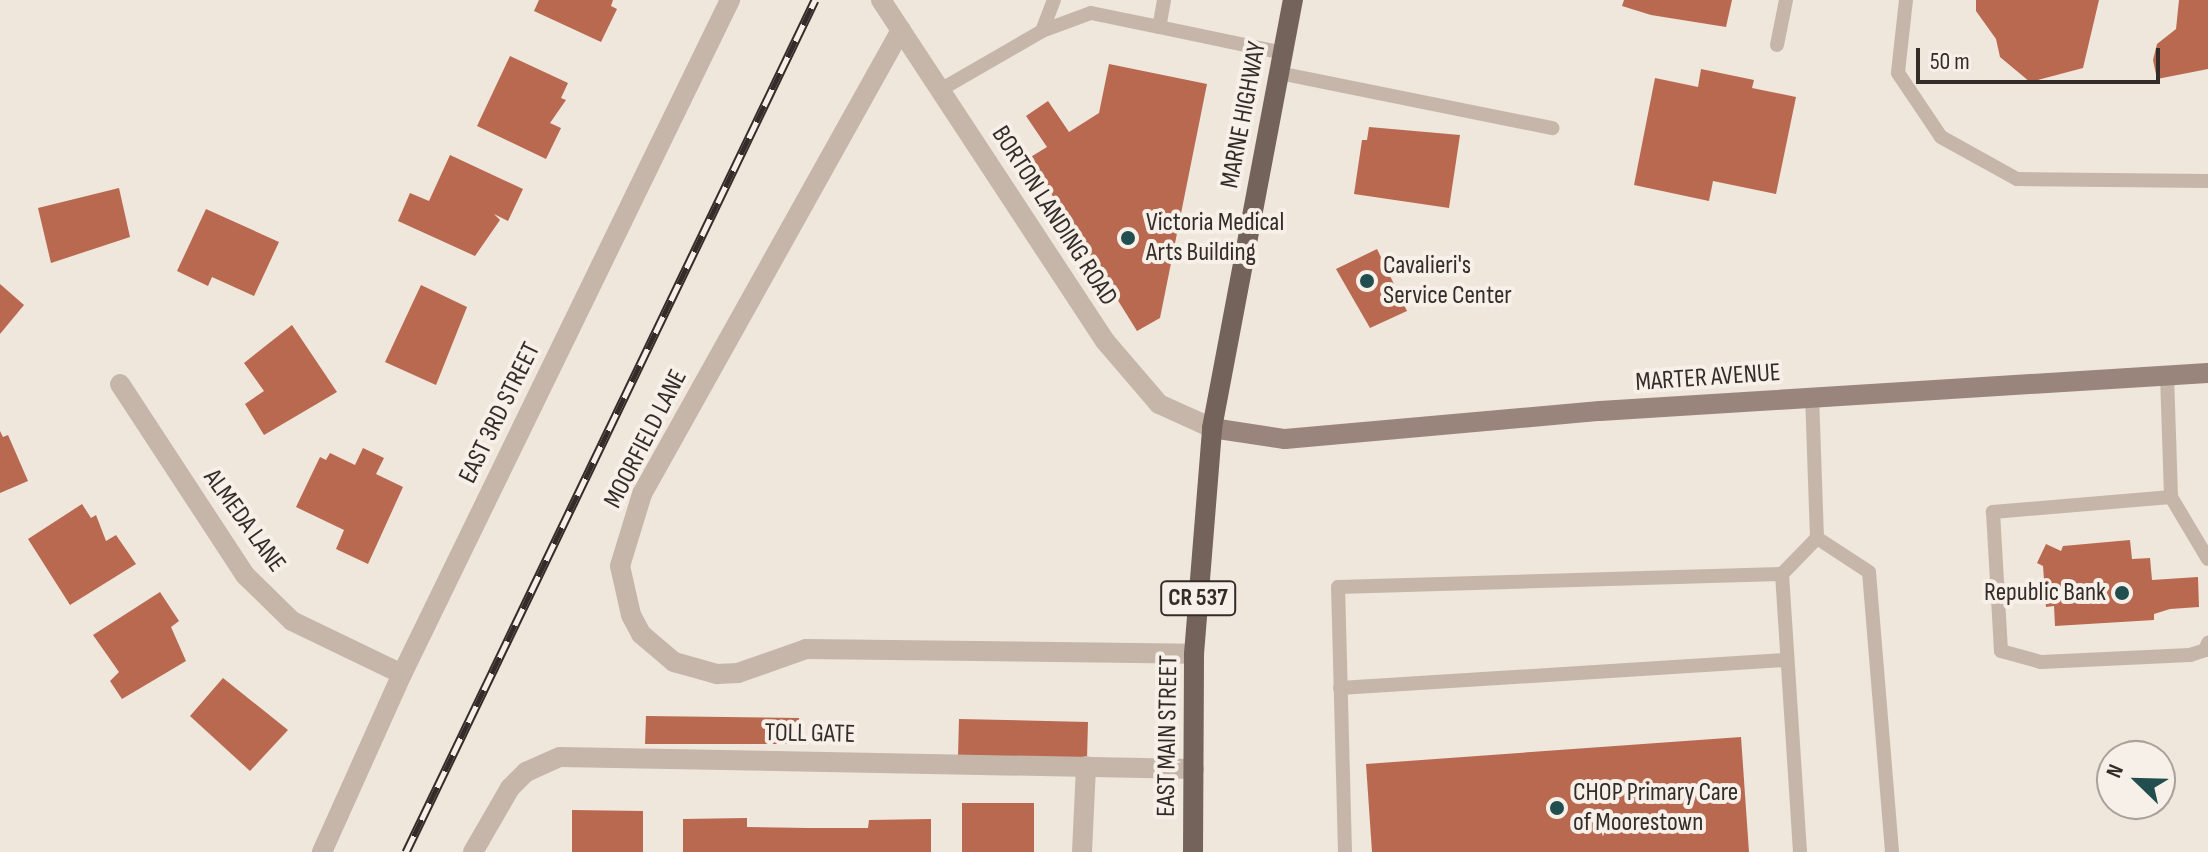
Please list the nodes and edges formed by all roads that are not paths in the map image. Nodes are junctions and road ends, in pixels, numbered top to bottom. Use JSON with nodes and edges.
{"nodes":[{"id":1,"x":730,"y":0,"type":"edge"},
{"id":2,"x":881,"y":0,"type":"edge"},
{"id":3,"x":1054,"y":0,"type":"edge"},
{"id":4,"x":1164,"y":0,"type":"edge"},
{"id":5,"x":1293,"y":0,"type":"edge"},
{"id":6,"x":1786,"y":0,"type":"edge"},
{"id":7,"x":1906,"y":0,"type":"edge"},
{"id":8,"x":1159,"y":27,"type":"junction"},
{"id":9,"x":901,"y":30,"type":"junction"},
{"id":10,"x":1042,"y":31,"type":"junction"},
{"id":11,"x":1777,"y":45,"type":"dead end"},
{"id":12,"x":1281,"y":63,"type":"junction"},
{"id":13,"x":940,"y":90,"type":"junction"},
{"id":14,"x":1553,"y":128,"type":"dead end"},
{"id":15,"x":2208,"y":181,"type":"edge"},
{"id":16,"x":2208,"y":373,"type":"edge"},
{"id":17,"x":2167,"y":375,"type":"junction"},
{"id":18,"x":120,"y":384,"type":"dead end"},
{"id":19,"x":1812,"y":397,"type":"junction"},
{"id":20,"x":1212,"y":428,"type":"junction"},
{"id":21,"x":2171,"y":497,"type":"junction"},
{"id":22,"x":1817,"y":538,"type":"junction"},
{"id":23,"x":2208,"y":559,"type":"edge"},
{"id":24,"x":1782,"y":574,"type":"junction"},
{"id":25,"x":2208,"y":643,"type":"edge"},
{"id":26,"x":1194,"y":654,"type":"junction"},
{"id":27,"x":1787,"y":660,"type":"junction"},
{"id":28,"x":402,"y":674,"type":"junction"},
{"id":29,"x":1340,"y":688,"type":"junction"},
{"id":30,"x":1086,"y":766,"type":"junction"},
{"id":31,"x":1194,"y":769,"type":"junction"},
{"id":32,"x":322,"y":852,"type":"edge"},
{"id":33,"x":473,"y":852,"type":"edge"},
{"id":34,"x":1082,"y":852,"type":"edge"},
{"id":35,"x":1193,"y":852,"type":"edge"},
{"id":36,"x":1345,"y":852,"type":"edge"},
{"id":37,"x":1800,"y":852,"type":"edge"},
{"id":38,"x":1892,"y":852,"type":"edge"}],
"edges":[{"from":1,"to":28,"type":"street","name":"EAST 3RD STREET"},
{"from":2,"to":9,"type":"street","name":"BORTON LANDING ROAD"},
{"from":3,"to":10,"type":"lane"},
{"from":4,"to":8,"type":"lane"},
{"from":5,"to":12,"type":"main road","name":"MARNE HIGHWAY","number":"CR 537"},
{"from":6,"to":11,"type":"lane"},
{"from":7,"to":15,"type":"lane"},
{"from":8,"to":10,"type":"lane"},
{"from":8,"to":12,"type":"lane"},
{"from":9,"to":13,"type":"street","name":"BORTON LANDING ROAD"},
{"from":9,"to":26,"type":"street","name":"MOORFIELD LANE"},
{"from":10,"to":13,"type":"lane"},
{"from":12,"to":14,"type":"lane"},
{"from":12,"to":20,"type":"main road","name":"MARNE HIGHWAY","number":"CR 537"},
{"from":13,"to":20,"type":"street","name":"BORTON LANDING ROAD"},
{"from":16,"to":17,"type":"main road","name":"MARTER AVENUE"},
{"from":17,"to":19,"type":"main road","name":"MARTER AVENUE"},
{"from":17,"to":21,"type":"lane"},
{"from":18,"to":28,"type":"street","name":"ALMEDA LANE"},
{"from":19,"to":20,"type":"main road","name":"MARTER AVENUE"},
{"from":19,"to":22,"type":"lane"},
{"from":20,"to":26,"type":"main road","name":"EAST MAIN STREET","number":"CR 537"},
{"from":21,"to":23,"type":"lane"},
{"from":21,"to":25,"type":"lane"},
{"from":22,"to":24,"type":"lane"},
{"from":22,"to":38,"type":"lane"},
{"from":24,"to":27,"type":"lane"},
{"from":24,"to":29,"type":"lane"},
{"from":26,"to":31,"type":"main road","name":"EAST MAIN STREET","number":"CR 537"},
{"from":27,"to":29,"type":"lane"},
{"from":27,"to":37,"type":"lane"},
{"from":28,"to":32,"type":"street","name":"EAST 3RD STREET"},
{"from":29,"to":36,"type":"lane"},
{"from":30,"to":31,"type":"street","name":"TOLL GATE"},
{"from":30,"to":33,"type":"street","name":"TOLL GATE"},
{"from":30,"to":34,"type":"street"},
{"from":31,"to":35,"type":"main road","name":"EAST MAIN STREET","number":"CR 537"}]}
